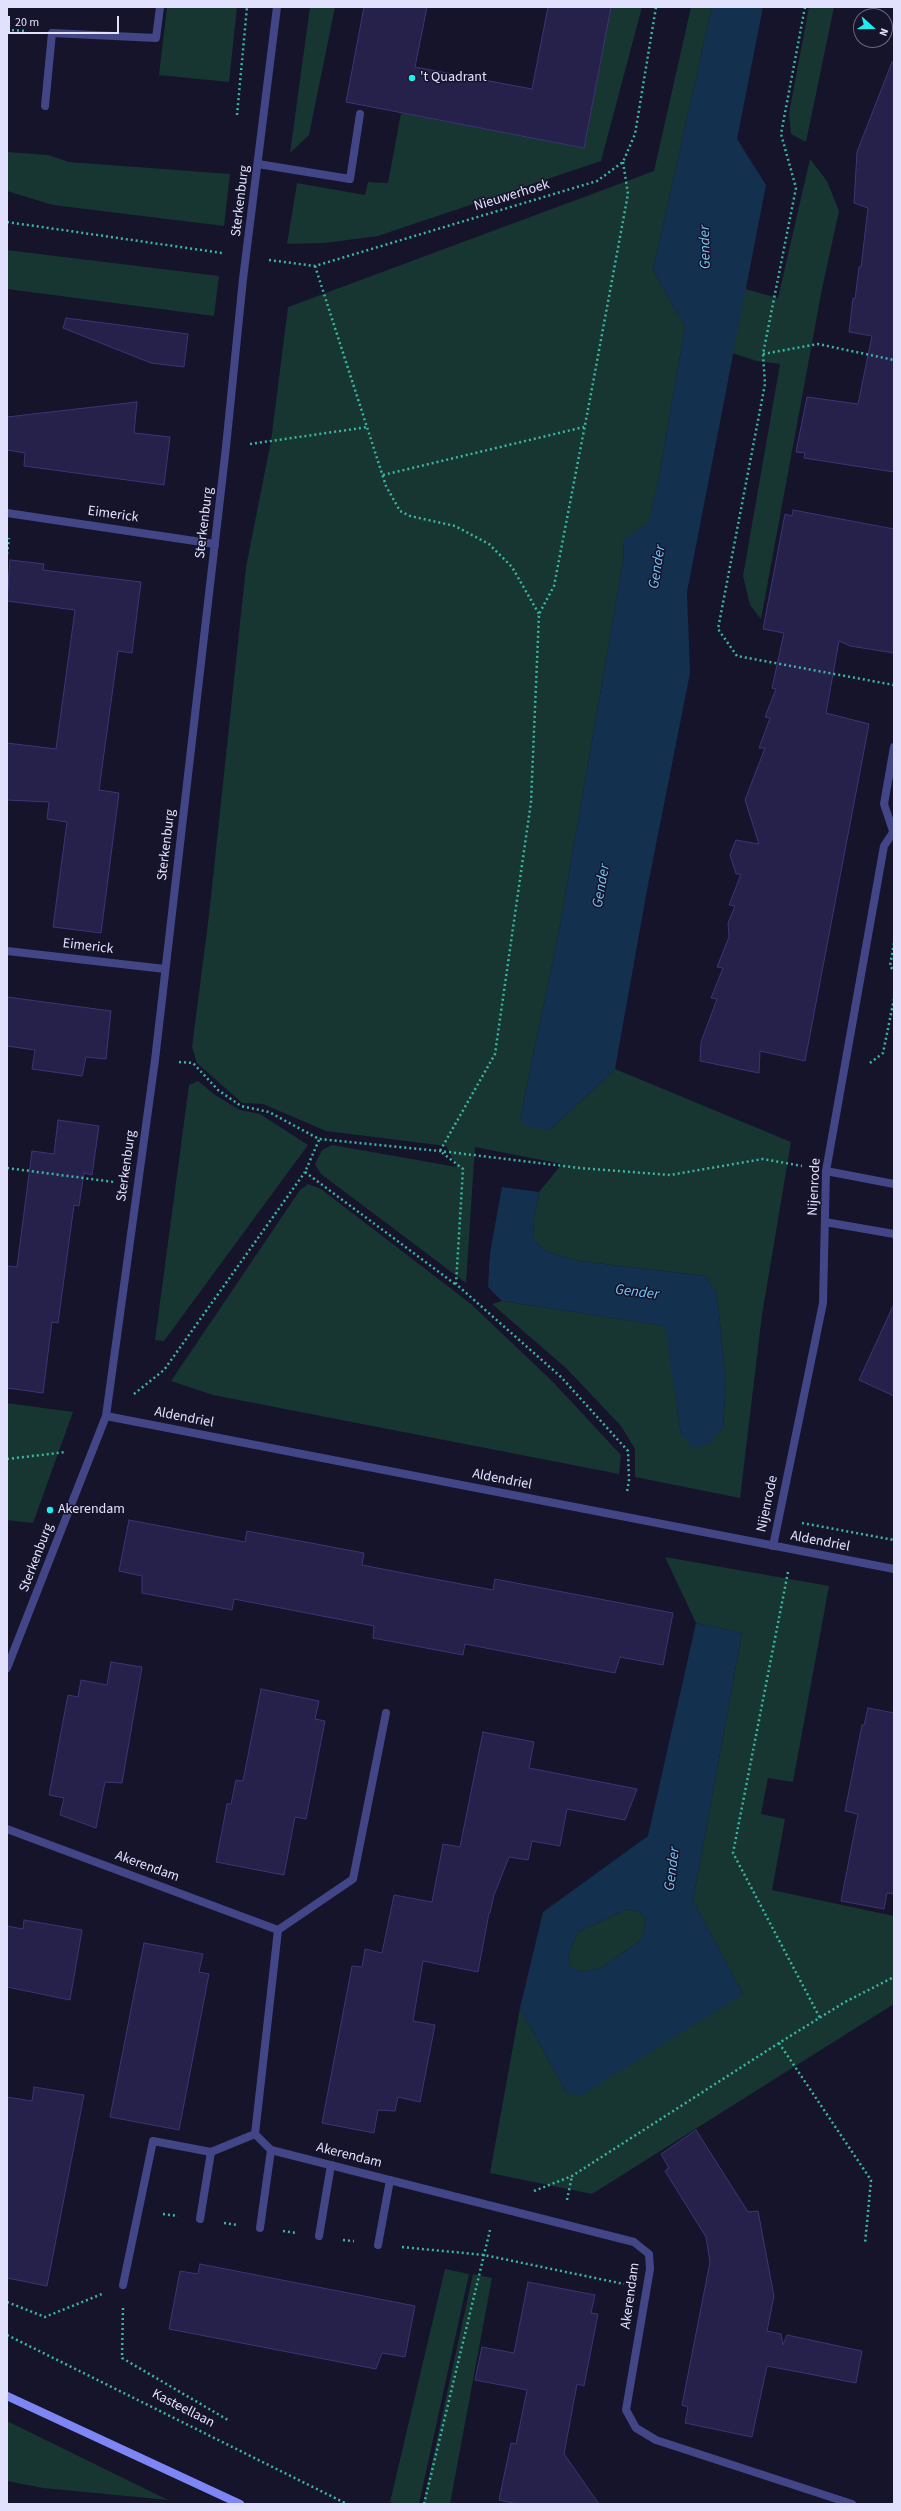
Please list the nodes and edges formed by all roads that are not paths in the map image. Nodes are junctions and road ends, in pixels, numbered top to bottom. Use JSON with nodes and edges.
{"nodes":[{"id":1,"x":160,"y":7,"type":"edge"},
{"id":2,"x":277,"y":7,"type":"edge"},
{"id":3,"x":46,"y":106,"type":"dead end"},
{"id":4,"x":360,"y":114,"type":"dead end"},
{"id":5,"x":258,"y":164,"type":"junction"},
{"id":6,"x":7,"y":513,"type":"edge"},
{"id":7,"x":215,"y":544,"type":"junction"},
{"id":8,"x":894,"y":747,"type":"edge"},
{"id":9,"x":894,"y":831,"type":"edge"},
{"id":10,"x":7,"y":951,"type":"edge"},
{"id":11,"x":165,"y":969,"type":"junction"},
{"id":12,"x":826,"y":1171,"type":"junction"},
{"id":13,"x":894,"y":1184,"type":"edge"},
{"id":14,"x":825,"y":1222,"type":"junction"},
{"id":15,"x":894,"y":1234,"type":"edge"},
{"id":16,"x":106,"y":1416,"type":"junction"},
{"id":17,"x":773,"y":1546,"type":"junction"},
{"id":18,"x":894,"y":1569,"type":"edge"},
{"id":19,"x":7,"y":1668,"type":"edge"},
{"id":20,"x":386,"y":1713,"type":"dead end"},
{"id":21,"x":7,"y":1829,"type":"edge"},
{"id":22,"x":278,"y":1930,"type":"junction"},
{"id":23,"x":255,"y":2134,"type":"junction"},
{"id":24,"x":271,"y":2150,"type":"junction"},
{"id":25,"x":211,"y":2152,"type":"junction"},
{"id":26,"x":331,"y":2165,"type":"junction"},
{"id":27,"x":390,"y":2180,"type":"junction"},
{"id":28,"x":200,"y":2219,"type":"dead end"},
{"id":29,"x":260,"y":2228,"type":"dead end"},
{"id":30,"x":319,"y":2236,"type":"dead end"},
{"id":31,"x":378,"y":2244,"type":"dead end"},
{"id":32,"x":123,"y":2285,"type":"road end"},
{"id":33,"x":7,"y":2396,"type":"edge"},
{"id":34,"x":240,"y":2504,"type":"edge"},
{"id":35,"x":852,"y":2504,"type":"edge"}],
"edges":[{"from":1,"to":3,"type":"street"},
{"from":2,"to":5,"type":"street","name":"Sterkenburg"},
{"from":4,"to":5,"type":"street"},
{"from":5,"to":7,"type":"street","name":"Sterkenburg"},
{"from":6,"to":7,"type":"street","name":"Eimerick"},
{"from":7,"to":11,"type":"street","name":"Sterkenburg"},
{"from":8,"to":9,"type":"street","name":"Nijenrode"},
{"from":9,"to":12,"type":"street","name":"Nijenrode"},
{"from":10,"to":11,"type":"street","name":"Eimerick"},
{"from":11,"to":16,"type":"street","name":"Sterkenburg"},
{"from":12,"to":13,"type":"street"},
{"from":12,"to":14,"type":"street","name":"Nijenrode"},
{"from":14,"to":15,"type":"street"},
{"from":14,"to":17,"type":"street","name":"Nijenrode"},
{"from":16,"to":17,"type":"street","name":"Aldendriel"},
{"from":16,"to":19,"type":"street","name":"Sterkenburg"},
{"from":17,"to":18,"type":"street","name":"Aldendriel"},
{"from":20,"to":22,"type":"street"},
{"from":21,"to":22,"type":"street","name":"Akerendam"},
{"from":22,"to":23,"type":"street"},
{"from":23,"to":24,"type":"street"},
{"from":23,"to":25,"type":"street"},
{"from":24,"to":26,"type":"street","name":"Akerendam"},
{"from":24,"to":29,"type":"street"},
{"from":25,"to":28,"type":"street"},
{"from":25,"to":32,"type":"street"},
{"from":26,"to":27,"type":"street","name":"Akerendam"},
{"from":26,"to":30,"type":"street"},
{"from":27,"to":31,"type":"street"},
{"from":27,"to":35,"type":"street","name":"Akerendam"},
{"from":33,"to":34,"type":"main road"}]}
